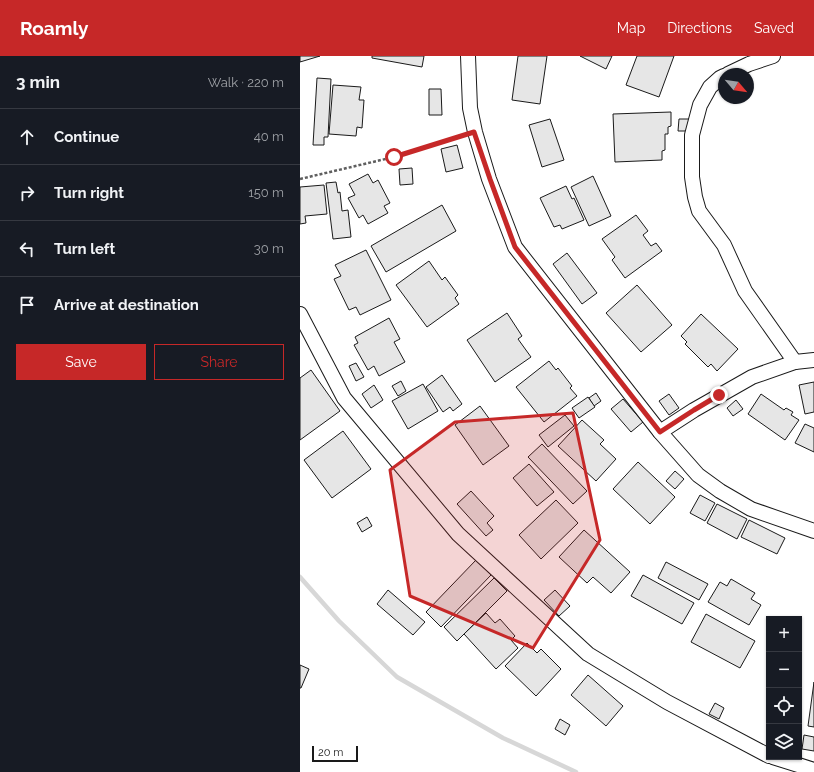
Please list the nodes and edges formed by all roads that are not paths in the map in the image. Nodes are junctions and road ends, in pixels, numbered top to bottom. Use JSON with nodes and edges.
{"nodes":[{"id":1,"x":468,"y":56,"type":"edge"},
{"id":2,"x":773,"y":56,"type":"edge"},
{"id":3,"x":741,"y":68,"type":"edge"},
{"id":4,"x":718,"y":80,"type":"edge"},
{"id":5,"x":300,"y":314,"type":"edge"},
{"id":6,"x":814,"y":360,"type":"edge"},
{"id":7,"x":796,"y":362,"type":"junction"},
{"id":8,"x":660,"y":432,"type":"junction"},
{"id":9,"x":814,"y":531,"type":"edge"},
{"id":10,"x":766,"y":754,"type":"edge"},
{"id":11,"x":782,"y":760,"type":"edge"},
{"id":12,"x":814,"y":770,"type":"edge"}],
"edges":[{"from":1,"to":8,"type":"street"},
{"from":2,"to":3,"type":"street"},
{"from":4,"to":7,"type":"street"},
{"from":5,"to":10,"type":"street"},
{"from":6,"to":7,"type":"street"},
{"from":7,"to":8,"type":"street"},
{"from":8,"to":9,"type":"street"},
{"from":11,"to":12,"type":"street"}]}
